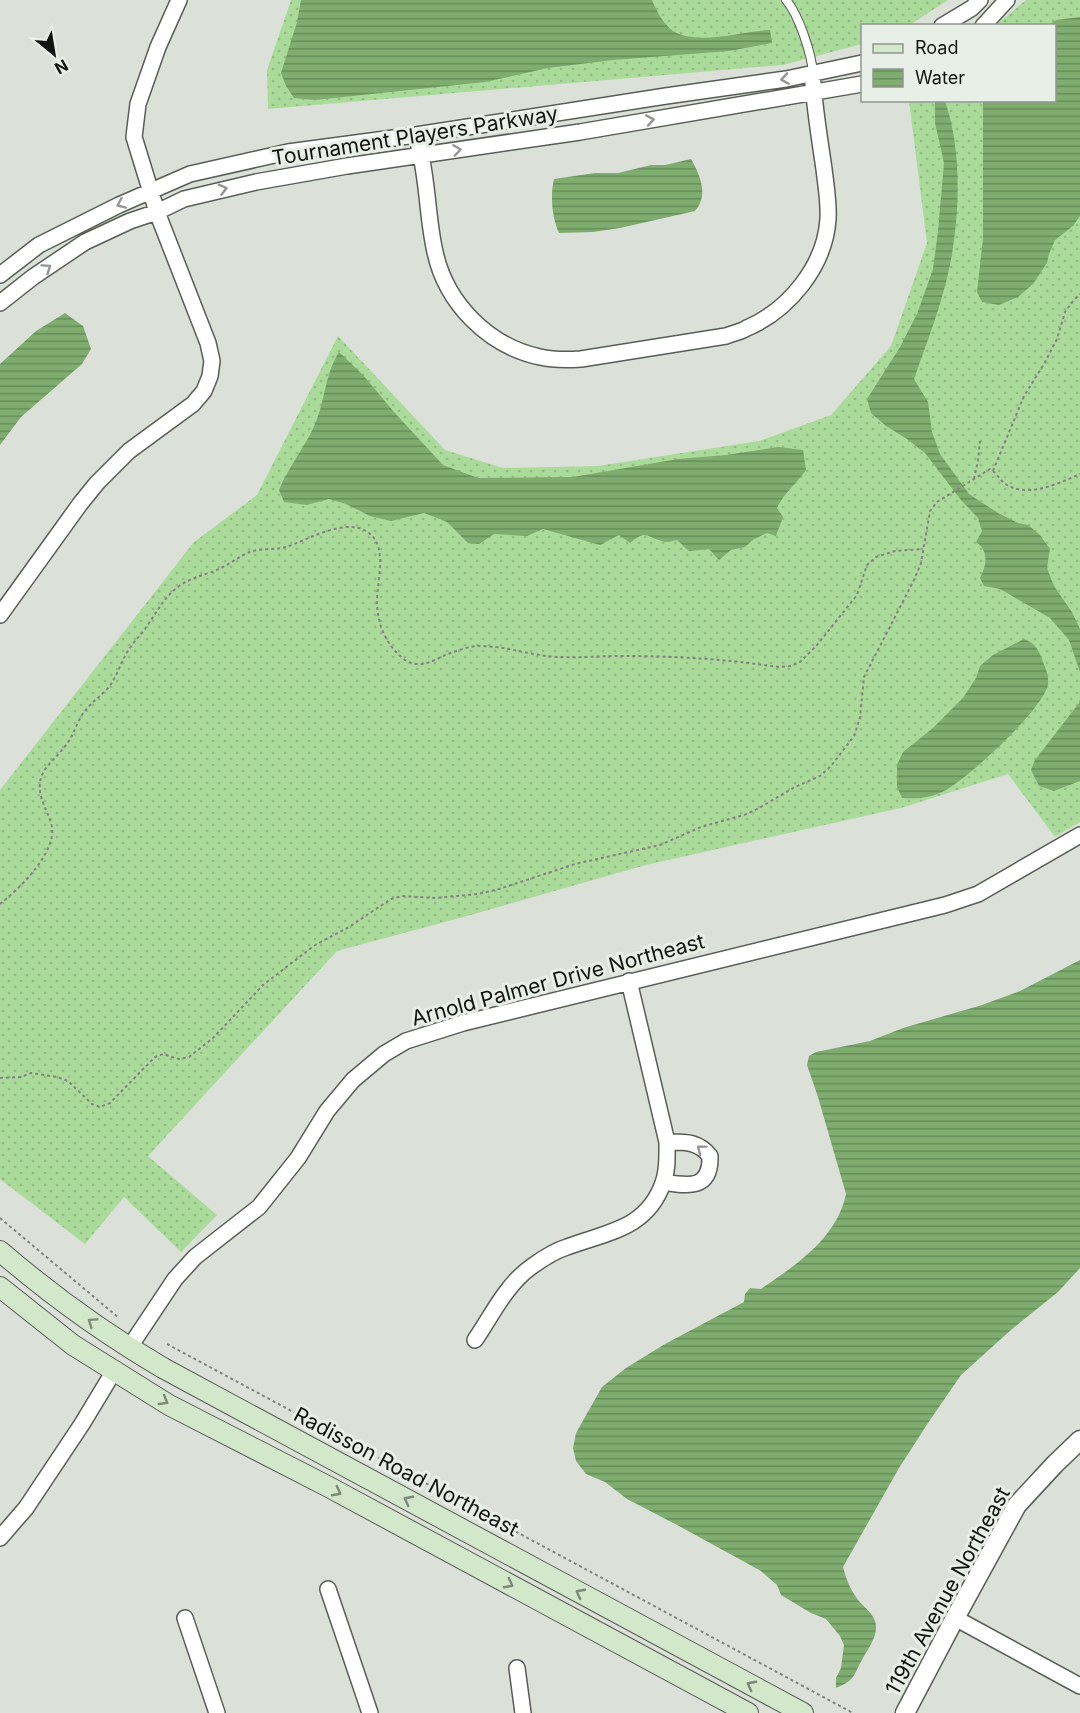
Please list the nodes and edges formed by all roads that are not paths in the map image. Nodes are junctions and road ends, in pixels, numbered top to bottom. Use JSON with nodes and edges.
{"nodes":[{"id":1,"x":179,"y":0,"type":"edge"},
{"id":2,"x":980,"y":0,"type":"edge"},
{"id":3,"x":1007,"y":0,"type":"edge"},
{"id":4,"x":790,"y":1,"type":"edge"},
{"id":5,"x":945,"y":24,"type":"edge"},
{"id":6,"x":985,"y":24,"type":"edge"},
{"id":7,"x":861,"y":63,"type":"edge"},
{"id":8,"x":813,"y":74,"type":"junction"},
{"id":9,"x":861,"y":84,"type":"edge"},
{"id":10,"x":814,"y":92,"type":"junction"},
{"id":11,"x":416,"y":135,"type":"junction"},
{"id":12,"x":421,"y":155,"type":"junction"},
{"id":13,"x":151,"y":192,"type":"junction"},
{"id":14,"x":157,"y":212,"type":"junction"},
{"id":15,"x":0,"y":275,"type":"edge"},
{"id":16,"x":0,"y":303,"type":"edge"},
{"id":17,"x":0,"y":615,"type":"edge"},
{"id":18,"x":1080,"y":836,"type":"edge"},
{"id":19,"x":629,"y":981,"type":"junction"},
{"id":20,"x":667,"y":1142,"type":"junction"},
{"id":21,"x":664,"y":1182,"type":"junction"},
{"id":22,"x":0,"y":1251,"type":"edge"},
{"id":23,"x":0,"y":1287,"type":"edge"},
{"id":24,"x":33,"y":1314,"type":"junction"},
{"id":25,"x":475,"y":1340,"type":"dead end"},
{"id":26,"x":129,"y":1348,"type":"junction"},
{"id":27,"x":114,"y":1371,"type":"junction"},
{"id":28,"x":227,"y":1403,"type":"junction"},
{"id":29,"x":1080,"y":1440,"type":"edge"},
{"id":30,"x":0,"y":1538,"type":"edge"},
{"id":31,"x":328,"y":1589,"type":"dead end"},
{"id":32,"x":185,"y":1618,"type":"dead end"},
{"id":33,"x":955,"y":1618,"type":"junction"},
{"id":34,"x":517,"y":1668,"type":"dead end"},
{"id":35,"x":1080,"y":1686,"type":"edge"},
{"id":36,"x":217,"y":1713,"type":"edge"},
{"id":37,"x":370,"y":1713,"type":"edge"},
{"id":38,"x":523,"y":1713,"type":"edge"},
{"id":39,"x":748,"y":1713,"type":"edge"},
{"id":40,"x":803,"y":1713,"type":"edge"},
{"id":41,"x":906,"y":1713,"type":"edge"}],
"edges":[{"from":1,"to":13,"type":"street"},
{"from":2,"to":5,"type":"street"},
{"from":3,"to":6,"type":"street"},
{"from":4,"to":8,"type":"lane"},
{"from":7,"to":8,"type":"street","name":"Tournament Players Parkway"},
{"from":8,"to":10,"type":"street"},
{"from":8,"to":11,"type":"street","name":"Tournament Players Parkway","one_way":true},
{"from":9,"to":10,"type":"street","name":"Tournament Players Parkway"},
{"from":12,"to":10,"type":"street","name":"Tournament Players Parkway","one_way":true},
{"from":10,"to":12,"type":"street"},
{"from":11,"to":12,"type":"street"},
{"from":11,"to":13,"type":"street","name":"Tournament Players Parkway"},
{"from":14,"to":12,"type":"street","name":"Tournament Players Parkway","one_way":true},
{"from":13,"to":14,"type":"street"},
{"from":13,"to":15,"type":"street","name":"Tournament Players Parkway","one_way":true},
{"from":16,"to":14,"type":"street","name":"Tournament Players Parkway","one_way":true},
{"from":14,"to":17,"type":"street"},
{"from":18,"to":19,"type":"street","name":"Arnold Palmer Drive Northeast"},
{"from":19,"to":20,"type":"street"},
{"from":19,"to":26,"type":"street","name":"Arnold Palmer Drive Northeast"},
{"from":20,"to":21,"type":"street"},
{"from":21,"to":20,"type":"street","one_way":true},
{"from":21,"to":25,"type":"street"},
{"from":26,"to":22,"type":"main road","name":"Radisson Road Northeast","one_way":true},
{"from":23,"to":24,"type":"main road"},
{"from":24,"to":26,"type":"main road"},
{"from":24,"to":27,"type":"main road"},
{"from":26,"to":28,"type":"main road","name":"Radisson Road Northeast"},
{"from":27,"to":28,"type":"main road"},
{"from":27,"to":30,"type":"street"},
{"from":27,"to":39,"type":"main road","one_way":true},
{"from":40,"to":28,"type":"main road","name":"Radisson Road Northeast","one_way":true},
{"from":29,"to":33,"type":"street","name":"119th Avenue Northeast"},
{"from":31,"to":37,"type":"street"},
{"from":32,"to":36,"type":"street"},
{"from":33,"to":35,"type":"street"},
{"from":33,"to":41,"type":"street","name":"119th Avenue Northeast"},
{"from":34,"to":38,"type":"street"}]}
